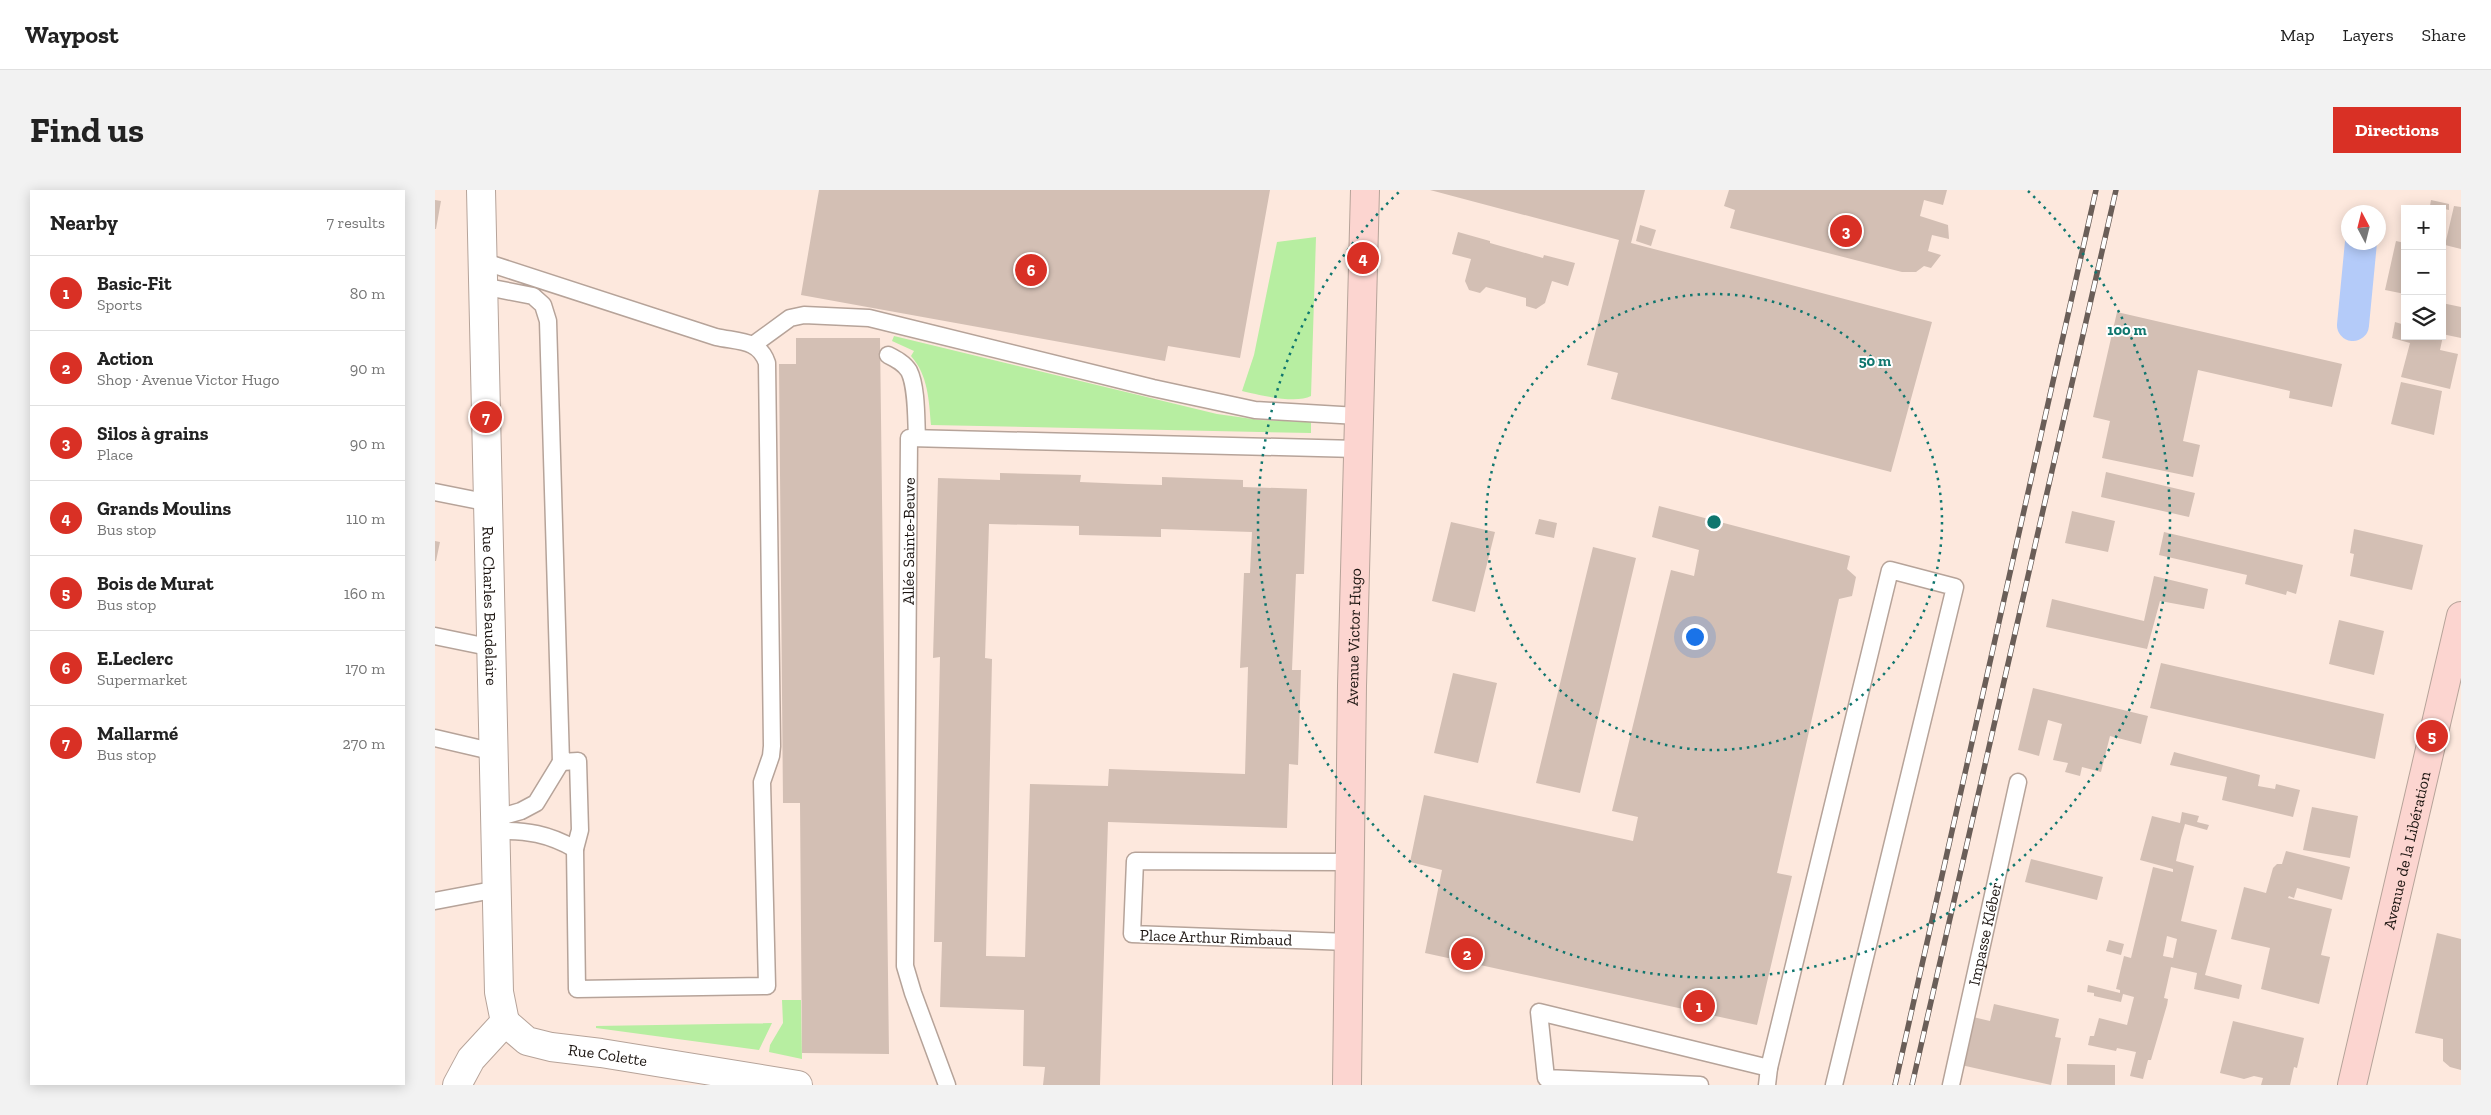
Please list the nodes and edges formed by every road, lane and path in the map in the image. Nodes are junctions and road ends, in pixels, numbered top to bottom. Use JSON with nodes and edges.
{"nodes":[{"id":1,"x":481,"y":190,"type":"edge"},
{"id":2,"x":1365,"y":190,"type":"edge"},
{"id":3,"x":482,"y":274,"type":"junction"},
{"id":4,"x":753,"y":344,"type":"junction"},
{"id":5,"x":887,"y":354,"type":"dead end"},
{"id":6,"x":1359,"y":416,"type":"junction"},
{"id":7,"x":917,"y":438,"type":"junction"},
{"id":8,"x":1357,"y":449,"type":"junction"},
{"id":9,"x":435,"y":492,"type":"edge"},
{"id":10,"x":489,"y":503,"type":"junction"},
{"id":11,"x":2461,"y":616,"type":"edge"},
{"id":12,"x":435,"y":636,"type":"edge"},
{"id":13,"x":493,"y":648,"type":"junction"},
{"id":14,"x":435,"y":738,"type":"edge"},
{"id":15,"x":495,"y":752,"type":"junction"},
{"id":16,"x":561,"y":762,"type":"junction"},
{"id":17,"x":2018,"y":782,"type":"dead end"},
{"id":18,"x":497,"y":824,"type":"junction"},
{"id":19,"x":575,"y":849,"type":"junction"},
{"id":20,"x":1349,"y":862,"type":"junction"},
{"id":21,"x":498,"y":889,"type":"junction"},
{"id":22,"x":435,"y":900,"type":"edge"},
{"id":23,"x":1348,"y":942,"type":"junction"},
{"id":24,"x":505,"y":1022,"type":"junction"},
{"id":25,"x":1769,"y":1068,"type":"junction"},
{"id":26,"x":1546,"y":1081,"type":"edge"},
{"id":27,"x":457,"y":1085,"type":"edge"},
{"id":28,"x":798,"y":1085,"type":"edge"},
{"id":29,"x":947,"y":1085,"type":"edge"},
{"id":30,"x":1347,"y":1085,"type":"edge"},
{"id":31,"x":1701,"y":1085,"type":"edge"},
{"id":32,"x":1767,"y":1085,"type":"edge"},
{"id":33,"x":1834,"y":1085,"type":"edge"},
{"id":34,"x":1951,"y":1085,"type":"edge"},
{"id":35,"x":2352,"y":1085,"type":"edge"}],
"edges":[{"from":1,"to":3,"type":"street","name":"Rue Charles Baudelaire"},
{"from":2,"to":6,"type":"main road","name":"Avenue Victor Hugo"},
{"from":3,"to":4,"type":"lane"},
{"from":3,"to":10,"type":"street","name":"Rue Charles Baudelaire"},
{"from":3,"to":16,"type":"lane"},
{"from":4,"to":6,"type":"lane"},
{"from":4,"to":19,"type":"lane"},
{"from":5,"to":7,"type":"lane"},
{"from":6,"to":8,"type":"main road","name":"Avenue Victor Hugo"},
{"from":7,"to":8,"type":"lane"},
{"from":7,"to":29,"type":"lane","name":"Allée Sainte-Beuve"},
{"from":8,"to":20,"type":"main road","name":"Avenue Victor Hugo"},
{"from":9,"to":10,"type":"lane"},
{"from":10,"to":13,"type":"street","name":"Rue Charles Baudelaire"},
{"from":11,"to":35,"type":"main road","name":"Avenue de la Libération"},
{"from":12,"to":13,"type":"lane"},
{"from":13,"to":15,"type":"street","name":"Rue Charles Baudelaire"},
{"from":14,"to":15,"type":"lane"},
{"from":15,"to":18,"type":"street","name":"Rue Charles Baudelaire"},
{"from":16,"to":18,"type":"lane"},
{"from":16,"to":19,"type":"lane"},
{"from":17,"to":34,"type":"lane","name":"Impasse Kléber"},
{"from":18,"to":19,"type":"lane"},
{"from":18,"to":21,"type":"street","name":"Rue Charles Baudelaire"},
{"from":20,"to":23,"type":"main road","name":"Avenue Victor Hugo"},
{"from":20,"to":23,"type":"lane","name":"Place Arthur Rimbaud"},
{"from":21,"to":22,"type":"lane"},
{"from":21,"to":24,"type":"street","name":"Rue Charles Baudelaire"},
{"from":23,"to":30,"type":"main road","name":"Avenue Victor Hugo"},
{"from":24,"to":27,"type":"street"},
{"from":24,"to":28,"type":"street","name":"Rue Colette"},
{"from":25,"to":26,"type":"lane"},
{"from":25,"to":32,"type":"lane"},
{"from":25,"to":33,"type":"lane"},
{"from":26,"to":31,"type":"lane"}]}
